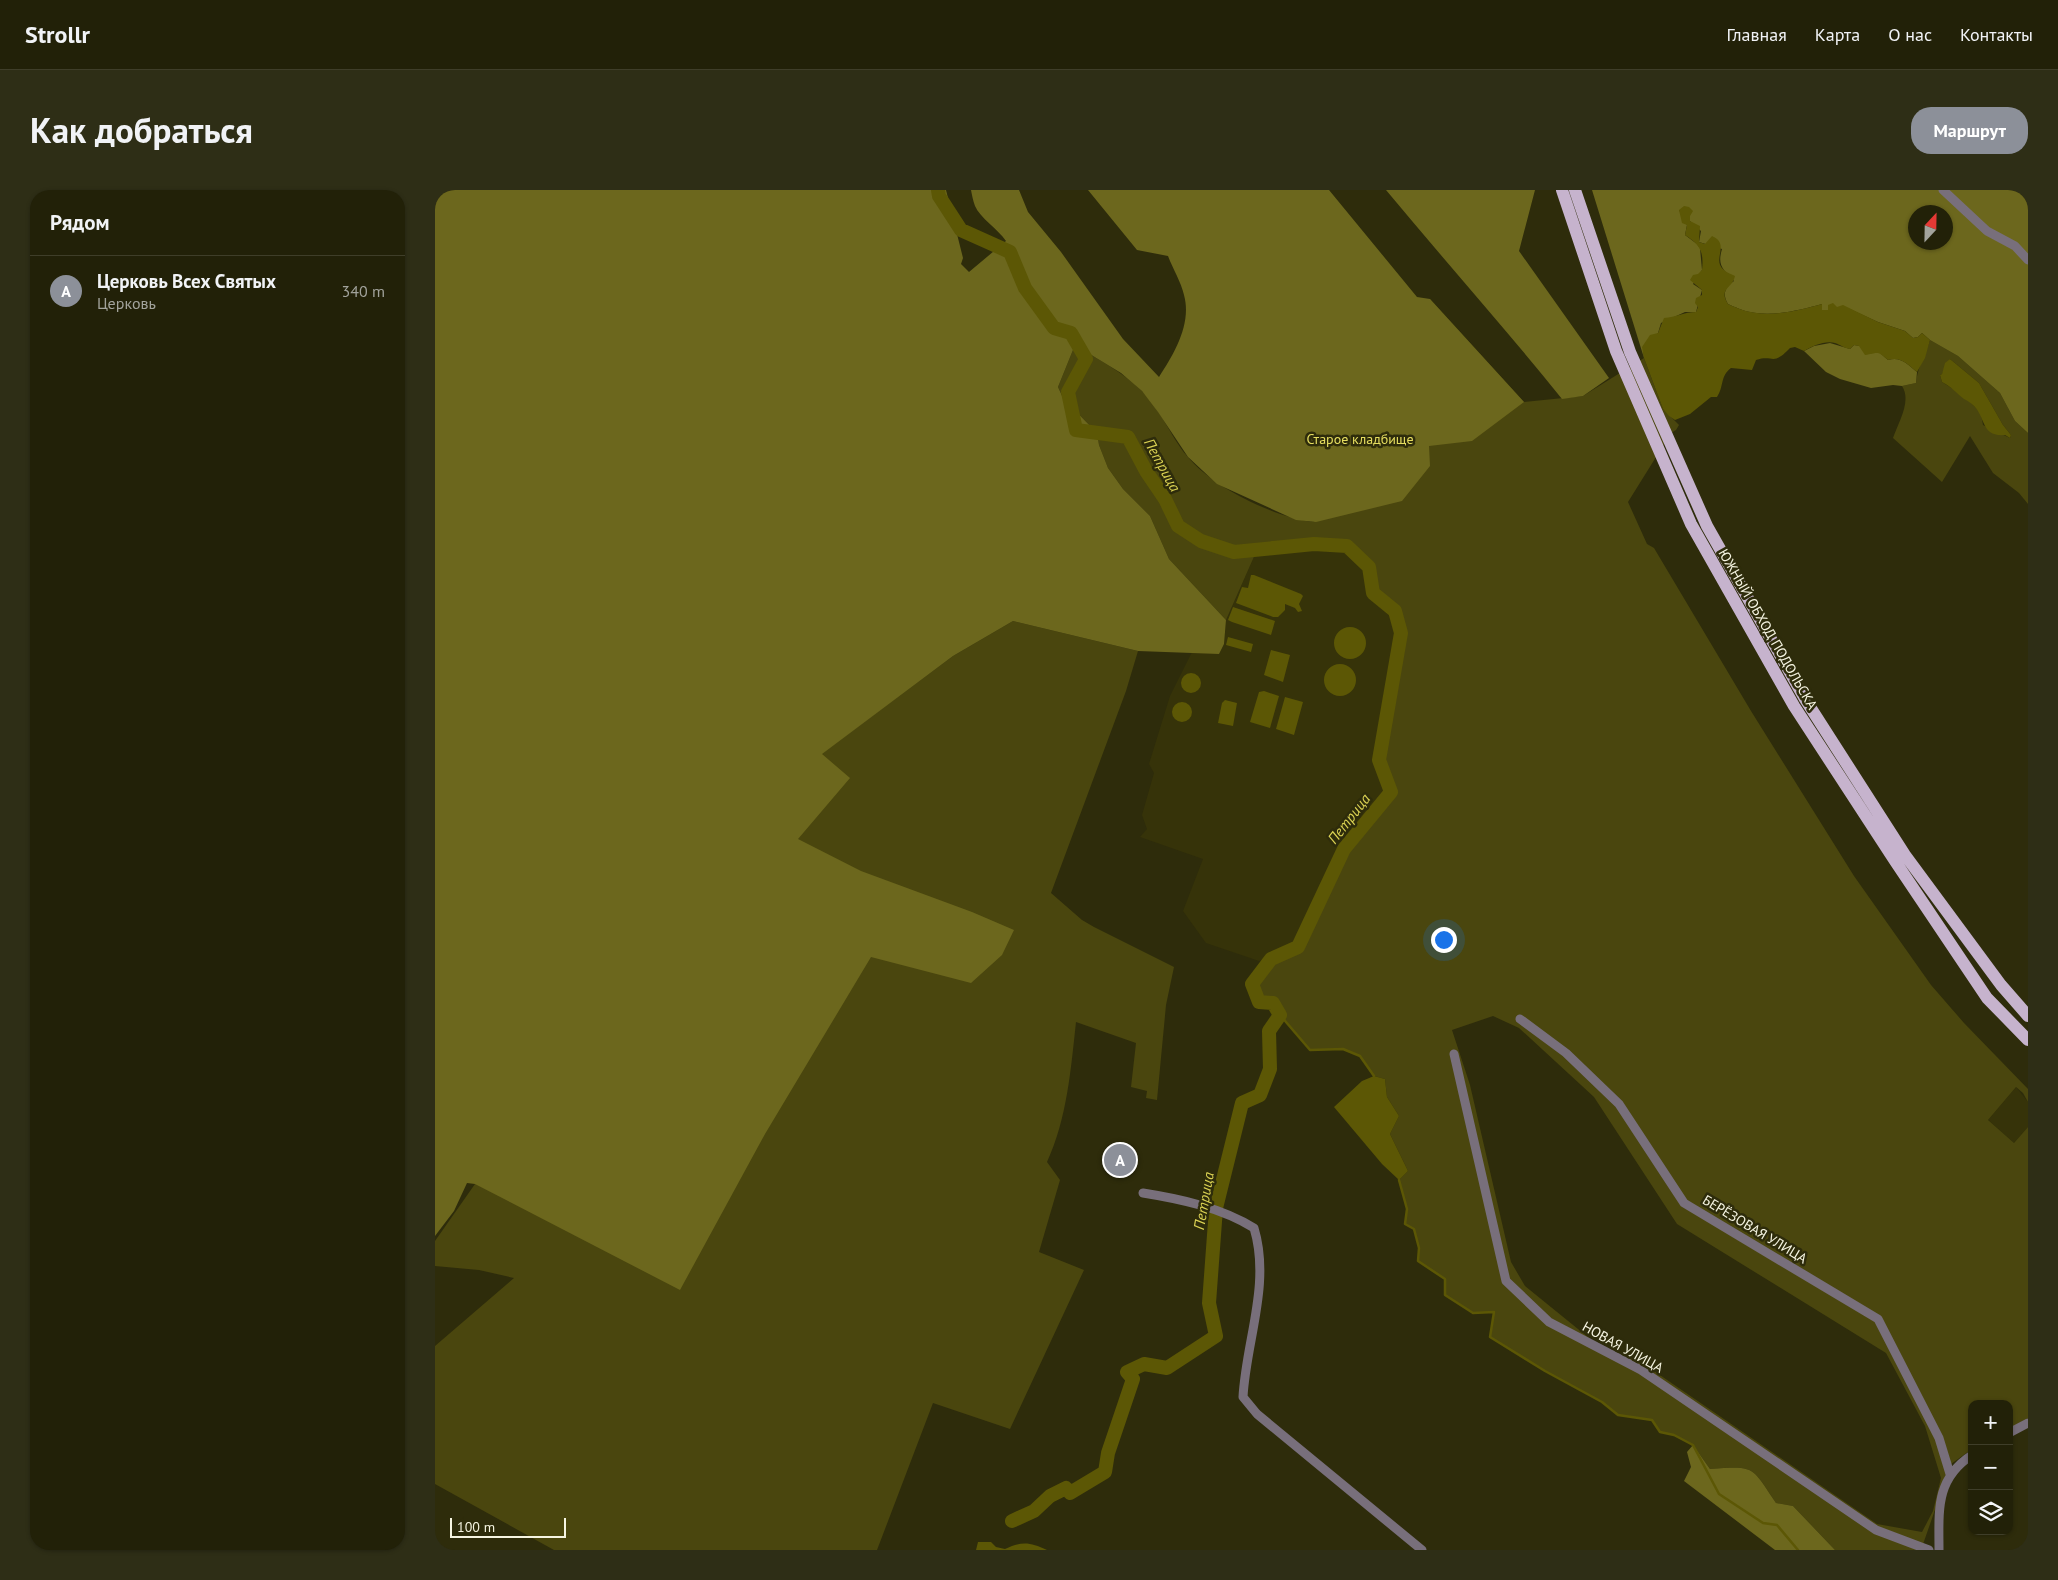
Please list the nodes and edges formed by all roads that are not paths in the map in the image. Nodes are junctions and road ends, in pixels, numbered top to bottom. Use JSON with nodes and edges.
{"nodes":[{"id":1,"x":1562,"y":190,"type":"edge"},
{"id":2,"x":1575,"y":190,"type":"edge"},
{"id":3,"x":1943,"y":190,"type":"edge"},
{"id":4,"x":2028,"y":260,"type":"edge"},
{"id":5,"x":2028,"y":1016,"type":"edge"},
{"id":6,"x":1520,"y":1019,"type":"dead end"},
{"id":7,"x":2028,"y":1040,"type":"edge"},
{"id":8,"x":1454,"y":1054,"type":"dead end"},
{"id":9,"x":1143,"y":1193,"type":"dead end"},
{"id":10,"x":2028,"y":1423,"type":"edge"},
{"id":11,"x":2013,"y":1432,"type":"edge"},
{"id":12,"x":1968,"y":1458,"type":"edge"},
{"id":13,"x":1950,"y":1474,"type":"junction"},
{"id":14,"x":1422,"y":1550,"type":"edge"},
{"id":15,"x":1929,"y":1550,"type":"edge"},
{"id":16,"x":1939,"y":1550,"type":"edge"}],
"edges":[{"from":1,"to":7,"type":"main road","name":"ЮЖНЫЙ ОБХОД ПОДОЛЬСКА"},
{"from":2,"to":5,"type":"main road","name":"ЮЖНЫЙ ОБХОД ПОДОЛЬСКА"},
{"from":3,"to":4,"type":"street"},
{"from":6,"to":13,"type":"street","name":"БЕРЁЗОВАЯ УЛИЦА"},
{"from":8,"to":15,"type":"street","name":"НОВАЯ УЛИЦА"},
{"from":9,"to":14,"type":"street"},
{"from":10,"to":11,"type":"street"},
{"from":12,"to":13,"type":"street"},
{"from":13,"to":16,"type":"street"}]}
